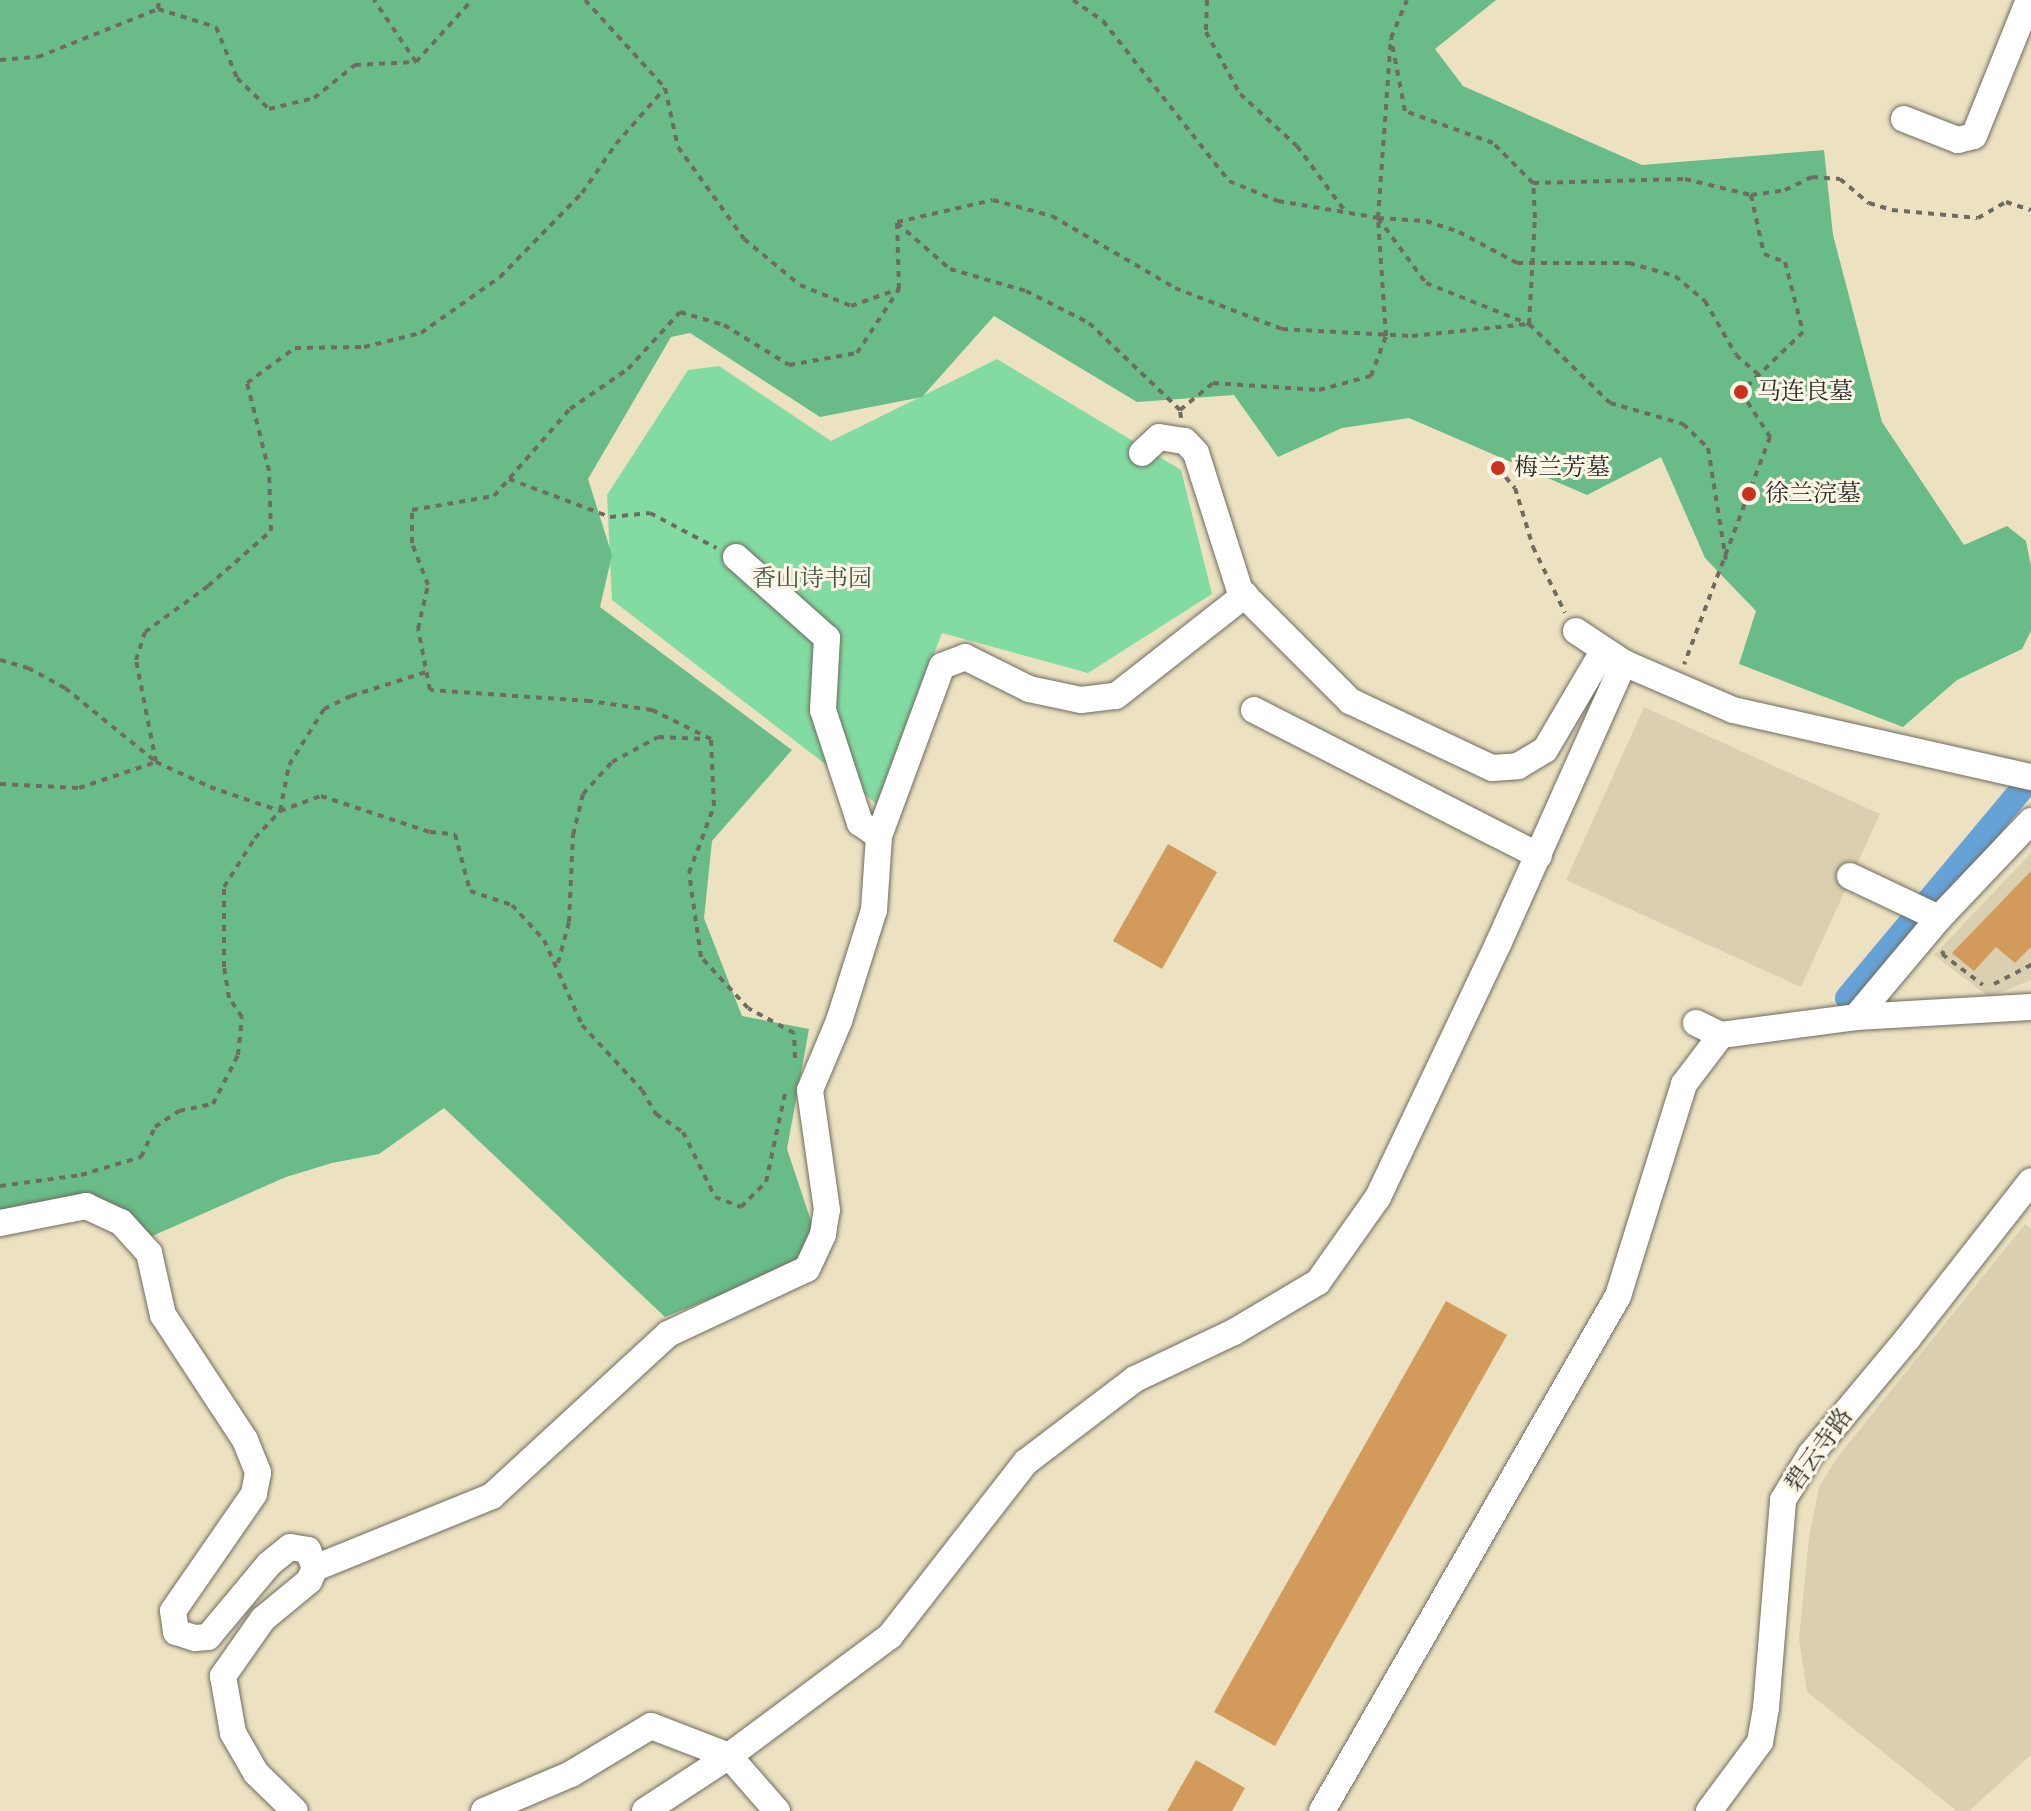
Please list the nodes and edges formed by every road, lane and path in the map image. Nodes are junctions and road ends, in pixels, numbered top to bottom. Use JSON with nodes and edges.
{"nodes":[{"id":1,"x":159,"y":0,"type":"edge"},
{"id":2,"x":374,"y":0,"type":"edge"},
{"id":3,"x":472,"y":0,"type":"edge"},
{"id":4,"x":585,"y":0,"type":"edge"},
{"id":5,"x":1073,"y":0,"type":"edge"},
{"id":6,"x":1207,"y":0,"type":"edge"},
{"id":7,"x":1407,"y":0,"type":"edge"},
{"id":8,"x":2029,"y":0,"type":"edge"},
{"id":9,"x":158,"y":9,"type":"junction"},
{"id":10,"x":1391,"y":38,"type":"junction"},
{"id":11,"x":0,"y":60,"type":"edge"},
{"id":12,"x":416,"y":62,"type":"junction"},
{"id":13,"x":665,"y":88,"type":"junction"},
{"id":14,"x":1904,"y":119,"type":"dead end"},
{"id":15,"x":1533,"y":183,"type":"junction"},
{"id":16,"x":1751,"y":195,"type":"junction"},
{"id":17,"x":2031,"y":210,"type":"edge"},
{"id":18,"x":1347,"y":213,"type":"junction"},
{"id":19,"x":1378,"y":218,"type":"junction"},
{"id":20,"x":897,"y":222,"type":"junction"},
{"id":21,"x":1531,"y":263,"type":"junction"},
{"id":22,"x":899,"y":289,"type":"junction"},
{"id":23,"x":1529,"y":324,"type":"junction"},
{"id":24,"x":1386,"y":336,"type":"junction"},
{"id":25,"x":1759,"y":375,"type":"junction"},
{"id":26,"x":1180,"y":410,"type":"junction"},
{"id":27,"x":1185,"y":441,"type":"junction"},
{"id":28,"x":1142,"y":453,"type":"dead end"},
{"id":29,"x":1498,"y":468,"type":"dead end"},
{"id":30,"x":509,"y":479,"type":"junction"},
{"id":31,"x":736,"y":557,"type":"joint"},
{"id":32,"x":1726,"y":560,"type":"junction"},
{"id":33,"x":1245,"y":595,"type":"junction"},
{"id":34,"x":1576,"y":631,"type":"joint"},
{"id":35,"x":1614,"y":656,"type":"junction"},
{"id":36,"x":0,"y":660,"type":"edge"},
{"id":37,"x":427,"y":672,"type":"junction"},
{"id":38,"x":1676,"y":685,"type":"junction"},
{"id":39,"x":1254,"y":710,"type":"dead end"},
{"id":40,"x":711,"y":739,"type":"junction"},
{"id":41,"x":156,"y":762,"type":"junction"},
{"id":42,"x":2021,"y":775,"type":"edge"},
{"id":43,"x":0,"y":784,"type":"edge"},
{"id":44,"x":280,"y":811,"type":"junction"},
{"id":45,"x":2031,"y":821,"type":"edge"},
{"id":46,"x":879,"y":836,"type":"junction"},
{"id":47,"x":1539,"y":856,"type":"junction"},
{"id":48,"x":1850,"y":876,"type":"dead end"},
{"id":49,"x":1939,"y":918,"type":"junction"},
{"id":50,"x":1952,"y":943,"type":"dead end"},
{"id":51,"x":2031,"y":965,"type":"edge"},
{"id":52,"x":557,"y":966,"type":"junction"},
{"id":53,"x":2031,"y":1007,"type":"edge"},
{"id":54,"x":1856,"y":1017,"type":"junction"},
{"id":55,"x":1696,"y":1023,"type":"dead end"},
{"id":56,"x":1721,"y":1035,"type":"junction"},
{"id":57,"x":793,"y":1064,"type":"dead end"},
{"id":58,"x":785,"y":1090,"type":"dead end"},
{"id":59,"x":2031,"y":1181,"type":"edge"},
{"id":60,"x":0,"y":1186,"type":"edge"},
{"id":61,"x":0,"y":1223,"type":"edge"},
{"id":62,"x":315,"y":1568,"type":"junction"},
{"id":63,"x":729,"y":1756,"type":"junction"},
{"id":64,"x":295,"y":1811,"type":"edge"},
{"id":65,"x":484,"y":1811,"type":"edge"},
{"id":66,"x":645,"y":1811,"type":"edge"},
{"id":67,"x":777,"y":1811,"type":"edge"},
{"id":68,"x":1322,"y":1811,"type":"edge"},
{"id":69,"x":1709,"y":1811,"type":"edge"}],
"edges":[{"from":1,"to":9,"type":"path"},
{"from":2,"to":12,"type":"path"},
{"from":3,"to":12,"type":"path"},
{"from":4,"to":13,"type":"path"},
{"from":5,"to":18,"type":"path"},
{"from":6,"to":18,"type":"path"},
{"from":7,"to":10,"type":"path"},
{"from":8,"to":14,"type":"street"},
{"from":9,"to":11,"type":"path"},
{"from":9,"to":12,"type":"path"},
{"from":10,"to":15,"type":"path"},
{"from":10,"to":19,"type":"path"},
{"from":13,"to":22,"type":"path"},
{"from":13,"to":41,"type":"path"},
{"from":15,"to":16,"type":"path"},
{"from":15,"to":21,"type":"path"},
{"from":16,"to":17,"type":"path"},
{"from":16,"to":25,"type":"path"},
{"from":18,"to":19,"type":"path"},
{"from":19,"to":21,"type":"path"},
{"from":19,"to":23,"type":"path"},
{"from":19,"to":24,"type":"path"},
{"from":20,"to":22,"type":"path"},
{"from":20,"to":24,"type":"path"},
{"from":20,"to":26,"type":"path"},
{"from":21,"to":23,"type":"path"},
{"from":21,"to":25,"type":"path"},
{"from":22,"to":30,"type":"path"},
{"from":23,"to":24,"type":"path"},
{"from":23,"to":32,"type":"path"},
{"from":24,"to":26,"type":"path"},
{"from":25,"to":32,"type":"path"},
{"from":26,"to":27,"type":"path"},
{"from":27,"to":28,"type":"street"},
{"from":27,"to":33,"type":"street"},
{"from":29,"to":34,"type":"path"},
{"from":30,"to":31,"type":"path"},
{"from":30,"to":37,"type":"path"},
{"from":31,"to":46,"type":"street"},
{"from":32,"to":38,"type":"path"},
{"from":33,"to":35,"type":"street"},
{"from":33,"to":46,"type":"street"},
{"from":34,"to":35,"type":"street"},
{"from":35,"to":38,"type":"street"},
{"from":35,"to":47,"type":"street"},
{"from":36,"to":41,"type":"path"},
{"from":37,"to":40,"type":"path"},
{"from":37,"to":44,"type":"path"},
{"from":38,"to":42,"type":"street"},
{"from":39,"to":47,"type":"street"},
{"from":40,"to":52,"type":"path"},
{"from":40,"to":57,"type":"path"},
{"from":41,"to":43,"type":"path"},
{"from":41,"to":44,"type":"path"},
{"from":44,"to":52,"type":"path"},
{"from":44,"to":60,"type":"path"},
{"from":45,"to":49,"type":"street"},
{"from":46,"to":62,"type":"street"},
{"from":47,"to":63,"type":"street"},
{"from":48,"to":49,"type":"street"},
{"from":49,"to":54,"type":"street"},
{"from":50,"to":51,"type":"path"},
{"from":52,"to":58,"type":"path"},
{"from":53,"to":54,"type":"street"},
{"from":54,"to":56,"type":"street"},
{"from":55,"to":56,"type":"street"},
{"from":56,"to":68,"type":"street"},
{"from":59,"to":69,"type":"street","name":"碧云寺路"},
{"from":61,"to":62,"type":"street"},
{"from":62,"to":64,"type":"street"},
{"from":63,"to":65,"type":"street"},
{"from":63,"to":66,"type":"street"},
{"from":63,"to":67,"type":"street"}]}
